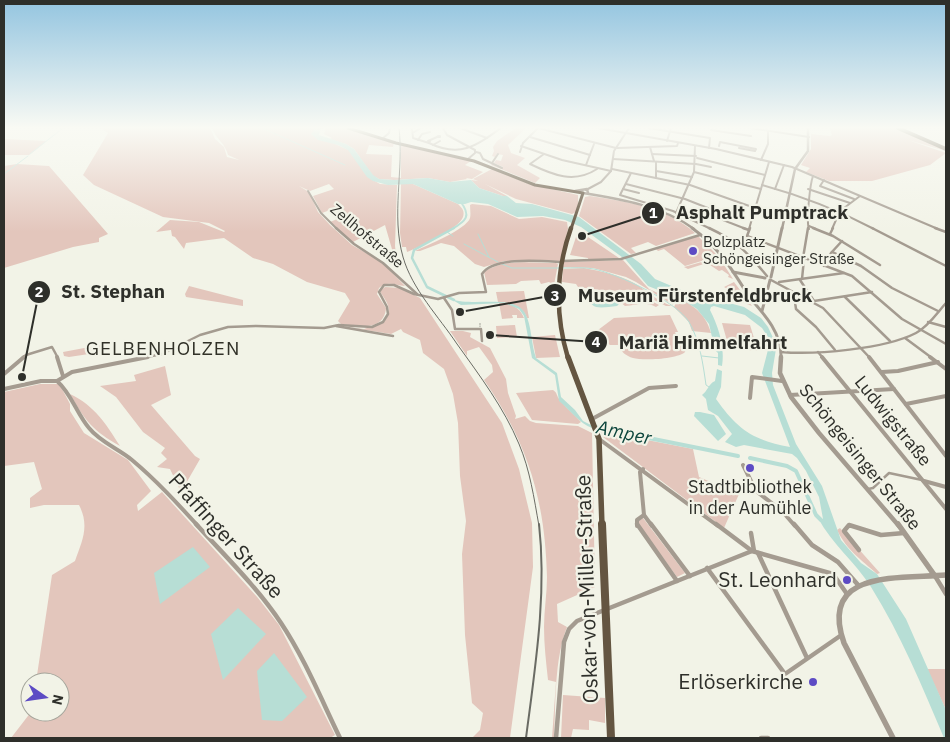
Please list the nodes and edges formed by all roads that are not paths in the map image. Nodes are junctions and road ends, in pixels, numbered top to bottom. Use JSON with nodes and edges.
{"nodes":[{"id":1,"x":769,"y":162,"type":"edge"},
{"id":2,"x":477,"y":163,"type":"edge"},
{"id":3,"x":492,"y":163,"type":"edge"},
{"id":4,"x":532,"y":163,"type":"edge"},
{"id":5,"x":577,"y":163,"type":"edge"},
{"id":6,"x":612,"y":163,"type":"edge"},
{"id":7,"x":655,"y":163,"type":"edge"},
{"id":8,"x":677,"y":163,"type":"edge"},
{"id":9,"x":719,"y":163,"type":"edge"},
{"id":10,"x":772,"y":163,"type":"edge"},
{"id":11,"x":799,"y":163,"type":"edge"},
{"id":12,"x":696,"y":164,"type":"junction"},
{"id":13,"x":586,"y":165,"type":"joint"},
{"id":14,"x":784,"y":165,"type":"junction"},
{"id":15,"x":711,"y":167,"type":"dead end"},
{"id":16,"x":502,"y":168,"type":"dead end"},
{"id":17,"x":795,"y":168,"type":"junction"},
{"id":18,"x":598,"y":169,"type":"junction"},
{"id":19,"x":610,"y":171,"type":"junction"},
{"id":20,"x":656,"y":172,"type":"junction"},
{"id":21,"x":694,"y":172,"type":"junction"},
{"id":22,"x":632,"y":173,"type":"junction"},
{"id":23,"x":766,"y":175,"type":"junction"},
{"id":24,"x":813,"y":176,"type":"junction"},
{"id":25,"x":692,"y":177,"type":"junction"},
{"id":26,"x":656,"y":178,"type":"junction"},
{"id":27,"x":824,"y":180,"type":"junction"},
{"id":28,"x":626,"y":184,"type":"junction"},
{"id":29,"x":690,"y":185,"type":"junction"},
{"id":30,"x":762,"y":185,"type":"junction"},
{"id":31,"x":587,"y":189,"type":"junction"},
{"id":32,"x":623,"y":189,"type":"junction"},
{"id":33,"x":761,"y":189,"type":"junction"},
{"id":34,"x":775,"y":189,"type":"junction"},
{"id":35,"x":808,"y":189,"type":"junction"},
{"id":36,"x":308,"y":191,"type":"dead end"},
{"id":37,"x":572,"y":192,"type":"junction"},
{"id":38,"x":789,"y":193,"type":"junction"},
{"id":39,"x":590,"y":194,"type":"junction"},
{"id":40,"x":639,"y":194,"type":"dead end"},
{"id":41,"x":808,"y":194,"type":"junction"},
{"id":42,"x":860,"y":196,"type":"junction"},
{"id":43,"x":582,"y":197,"type":"junction"},
{"id":44,"x":683,"y":198,"type":"junction"},
{"id":45,"x":805,"y":198,"type":"junction"},
{"id":46,"x":810,"y":199,"type":"junction"},
{"id":47,"x":855,"y":199,"type":"junction"},
{"id":48,"x":850,"y":203,"type":"junction"},
{"id":49,"x":756,"y":208,"type":"junction"},
{"id":50,"x":840,"y":212,"type":"junction"},
{"id":51,"x":676,"y":213,"type":"junction"},
{"id":52,"x":808,"y":226,"type":"junction"},
{"id":53,"x":749,"y":230,"type":"junction"},
{"id":54,"x":946,"y":232,"type":"edge"},
{"id":55,"x":701,"y":234,"type":"junction"},
{"id":56,"x":830,"y":234,"type":"junction"},
{"id":57,"x":842,"y":241,"type":"junction"},
{"id":58,"x":778,"y":248,"type":"junction"},
{"id":59,"x":832,"y":252,"type":"junction"},
{"id":60,"x":804,"y":258,"type":"junction"},
{"id":61,"x":561,"y":265,"type":"junction"},
{"id":62,"x":880,"y":265,"type":"dead end"},
{"id":63,"x":824,"y":266,"type":"junction"},
{"id":64,"x":946,"y":266,"type":"edge"},
{"id":65,"x":733,"y":272,"type":"junction"},
{"id":66,"x":845,"y":273,"type":"junction"},
{"id":67,"x":769,"y":278,"type":"junction"},
{"id":68,"x":801,"y":279,"type":"junction"},
{"id":69,"x":779,"y":282,"type":"dead end"},
{"id":70,"x":873,"y":292,"type":"junction"},
{"id":71,"x":417,"y":294,"type":"junction"},
{"id":72,"x":804,"y":296,"type":"junction"},
{"id":73,"x":446,"y":297,"type":"junction"},
{"id":74,"x":844,"y":297,"type":"junction"},
{"id":75,"x":750,"y":298,"type":"junction"},
{"id":76,"x":814,"y":301,"type":"junction"},
{"id":77,"x":946,"y":303,"type":"edge"},
{"id":78,"x":762,"y":311,"type":"junction"},
{"id":79,"x":938,"y":311,"type":"junction"},
{"id":80,"x":928,"y":322,"type":"junction"},
{"id":81,"x":770,"y":323,"type":"junction"},
{"id":82,"x":335,"y":326,"type":"junction"},
{"id":83,"x":946,"y":327,"type":"edge"},
{"id":84,"x":921,"y":329,"type":"junction"},
{"id":85,"x":393,"y":336,"type":"dead end"},
{"id":86,"x":905,"y":338,"type":"junction"},
{"id":87,"x":482,"y":341,"type":"dead end"},
{"id":88,"x":890,"y":341,"type":"junction"},
{"id":89,"x":946,"y":344,"type":"edge"},
{"id":90,"x":860,"y":347,"type":"junction"},
{"id":91,"x":835,"y":350,"type":"junction"},
{"id":92,"x":781,"y":352,"type":"junction"},
{"id":93,"x":818,"y":352,"type":"junction"},
{"id":94,"x":938,"y":362,"type":"junction"},
{"id":95,"x":946,"y":369,"type":"edge"},
{"id":96,"x":881,"y":372,"type":"junction"},
{"id":97,"x":4,"y":374,"type":"edge"},
{"id":98,"x":63,"y":376,"type":"junction"},
{"id":99,"x":56,"y":381,"type":"junction"},
{"id":100,"x":782,"y":381,"type":"junction"},
{"id":101,"x":676,"y":386,"type":"dead end"},
{"id":102,"x":894,"y":388,"type":"junction"},
{"id":103,"x":4,"y":389,"type":"edge"},
{"id":104,"x":850,"y":391,"type":"junction"},
{"id":105,"x":790,"y":395,"type":"junction"},
{"id":106,"x":946,"y":396,"type":"edge"},
{"id":107,"x":750,"y":398,"type":"dead end"},
{"id":108,"x":906,"y":404,"type":"junction"},
{"id":109,"x":594,"y":424,"type":"junction"},
{"id":110,"x":598,"y":439,"type":"junction"},
{"id":111,"x":946,"y":456,"type":"edge"},
{"id":112,"x":743,"y":465,"type":"dead end"},
{"id":113,"x":643,"y":469,"type":"junction"},
{"id":114,"x":923,"y":480,"type":"junction"},
{"id":115,"x":946,"y":487,"type":"edge"},
{"id":116,"x":868,"y":489,"type":"junction"},
{"id":117,"x":946,"y":509,"type":"edge"},
{"id":118,"x":644,"y":515,"type":"junction"},
{"id":119,"x":751,"y":533,"type":"dead end"},
{"id":120,"x":904,"y":533,"type":"junction"},
{"id":121,"x":859,"y":550,"type":"dead end"},
{"id":122,"x":755,"y":551,"type":"junction"},
{"id":123,"x":707,"y":568,"type":"junction"},
{"id":124,"x":946,"y":575,"type":"edge"},
{"id":125,"x":690,"y":576,"type":"junction"},
{"id":126,"x":935,"y":576,"type":"junction"},
{"id":127,"x":677,"y":581,"type":"junction"},
{"id":128,"x":859,"y":586,"type":"junction"},
{"id":129,"x":847,"y":594,"type":"junction"},
{"id":130,"x":946,"y":594,"type":"edge"},
{"id":131,"x":606,"y":610,"type":"junction"},
{"id":132,"x":838,"y":613,"type":"joint"},
{"id":133,"x":840,"y":636,"type":"junction"},
{"id":134,"x":807,"y":658,"type":"junction"},
{"id":135,"x":340,"y":738,"type":"edge"},
{"id":136,"x":556,"y":738,"type":"edge"},
{"id":137,"x":611,"y":738,"type":"edge"},
{"id":138,"x":893,"y":738,"type":"edge"}],
"edges":[{"from":1,"to":23,"type":"street"},
{"from":2,"to":37,"type":"main road"},
{"from":3,"to":16,"type":"street"},
{"from":4,"to":18,"type":"street"},
{"from":5,"to":13,"type":"street"},
{"from":6,"to":19,"type":"street"},
{"from":7,"to":20,"type":"street"},
{"from":8,"to":12,"type":"street"},
{"from":9,"to":23,"type":"street"},
{"from":10,"to":14,"type":"street"},
{"from":11,"to":17,"type":"street"},
{"from":12,"to":15,"type":"street"},
{"from":12,"to":21,"type":"street"},
{"from":13,"to":18,"type":"street"},
{"from":14,"to":17,"type":"street"},
{"from":14,"to":34,"type":"street"},
{"from":17,"to":24,"type":"street"},
{"from":17,"to":38,"type":"street"},
{"from":18,"to":19,"type":"street"},
{"from":19,"to":22,"type":"street"},
{"from":19,"to":31,"type":"street"},
{"from":20,"to":25,"type":"street"},
{"from":20,"to":26,"type":"street"},
{"from":21,"to":25,"type":"street"},
{"from":21,"to":33,"type":"street"},
{"from":22,"to":26,"type":"street"},
{"from":22,"to":28,"type":"street"},
{"from":23,"to":30,"type":"street"},
{"from":24,"to":27,"type":"street"},
{"from":24,"to":35,"type":"street"},
{"from":25,"to":29,"type":"street"},
{"from":26,"to":29,"type":"street"},
{"from":27,"to":42,"type":"street"},
{"from":27,"to":47,"type":"street"},
{"from":28,"to":32,"type":"street"},
{"from":28,"to":44,"type":"street"},
{"from":29,"to":44,"type":"street"},
{"from":29,"to":49,"type":"street"},
{"from":30,"to":33,"type":"street"},
{"from":30,"to":34,"type":"street"},
{"from":31,"to":37,"type":"street"},
{"from":31,"to":39,"type":"street"},
{"from":31,"to":43,"type":"street"},
{"from":32,"to":40,"type":"street"},
{"from":32,"to":51,"type":"street"},
{"from":33,"to":49,"type":"street"},
{"from":34,"to":38,"type":"street"},
{"from":35,"to":41,"type":"street"},
{"from":35,"to":48,"type":"street"},
{"from":36,"to":71,"type":"street","name":"Zellhofstraße"},
{"from":37,"to":43,"type":"main road"},
{"from":38,"to":45,"type":"street"},
{"from":38,"to":58,"type":"street"},
{"from":39,"to":43,"type":"street"},
{"from":39,"to":55,"type":"street","name":"Schöngeisinger Straße"},
{"from":41,"to":45,"type":"street"},
{"from":41,"to":46,"type":"street"},
{"from":42,"to":47,"type":"street"},
{"from":42,"to":54,"type":"street"},
{"from":43,"to":61,"type":"main road","name":"Oskar-von-Miller-Straße"},
{"from":44,"to":51,"type":"street"},
{"from":44,"to":53,"type":"street"},
{"from":45,"to":46,"type":"street"},
{"from":46,"to":50,"type":"street"},
{"from":46,"to":52,"type":"street"},
{"from":47,"to":48,"type":"street"},
{"from":48,"to":50,"type":"street"},
{"from":49,"to":53,"type":"street"},
{"from":50,"to":56,"type":"street"},
{"from":50,"to":64,"type":"street"},
{"from":51,"to":67,"type":"street"},
{"from":52,"to":56,"type":"street"},
{"from":52,"to":60,"type":"street"},
{"from":53,"to":58,"type":"street"},
{"from":55,"to":61,"type":"street"},
{"from":55,"to":65,"type":"street","name":"Schöngeisinger Straße"},
{"from":56,"to":57,"type":"street"},
{"from":57,"to":59,"type":"street"},
{"from":57,"to":62,"type":"street"},
{"from":58,"to":60,"type":"street"},
{"from":58,"to":67,"type":"street"},
{"from":59,"to":63,"type":"street"},
{"from":59,"to":79,"type":"street"},
{"from":60,"to":63,"type":"street"},
{"from":60,"to":68,"type":"street"},
{"from":61,"to":73,"type":"street"},
{"from":61,"to":109,"type":"main road","name":"Oskar-von-Miller-Straße"},
{"from":63,"to":66,"type":"street"},
{"from":65,"to":67,"type":"street"},
{"from":65,"to":75,"type":"street","name":"Schöngeisinger Straße"},
{"from":66,"to":68,"type":"street"},
{"from":66,"to":70,"type":"street"},
{"from":67,"to":72,"type":"street"},
{"from":67,"to":78,"type":"street"},
{"from":68,"to":69,"type":"street"},
{"from":68,"to":76,"type":"street"},
{"from":70,"to":74,"type":"street"},
{"from":70,"to":84,"type":"street"},
{"from":71,"to":73,"type":"street"},
{"from":71,"to":82,"type":"street"},
{"from":72,"to":76,"type":"street"},
{"from":72,"to":91,"type":"street"},
{"from":73,"to":87,"type":"street"},
{"from":74,"to":76,"type":"street"},
{"from":74,"to":88,"type":"street"},
{"from":75,"to":78,"type":"street","name":"Schöngeisinger Straße"},
{"from":75,"to":81,"type":"street","name":"Schöngeisinger Straße"},
{"from":76,"to":90,"type":"street"},
{"from":77,"to":79,"type":"street"},
{"from":78,"to":81,"type":"street","name":"Schöngeisinger Straße"},
{"from":79,"to":80,"type":"street"},
{"from":80,"to":83,"type":"street"},
{"from":80,"to":84,"type":"street"},
{"from":81,"to":92,"type":"street","name":"Schöngeisinger Straße"},
{"from":82,"to":85,"type":"street"},
{"from":82,"to":98,"type":"street"},
{"from":84,"to":86,"type":"street"},
{"from":84,"to":89,"type":"street"},
{"from":86,"to":88,"type":"street"},
{"from":86,"to":94,"type":"street"},
{"from":88,"to":90,"type":"street"},
{"from":90,"to":91,"type":"street"},
{"from":90,"to":96,"type":"street"},
{"from":91,"to":93,"type":"street"},
{"from":92,"to":93,"type":"street"},
{"from":92,"to":100,"type":"street","name":"Schöngeisinger Straße"},
{"from":93,"to":104,"type":"street","name":"Ludwigstraße"},
{"from":94,"to":95,"type":"street"},
{"from":94,"to":96,"type":"street"},
{"from":96,"to":102,"type":"street"},
{"from":97,"to":98,"type":"street"},
{"from":98,"to":99,"type":"street"},
{"from":99,"to":103,"type":"street"},
{"from":99,"to":135,"type":"street","name":"Pfaffinger Straße"},
{"from":100,"to":105,"type":"street","name":"Schöngeisinger Straße"},
{"from":100,"to":107,"type":"street"},
{"from":101,"to":109,"type":"street"},
{"from":102,"to":104,"type":"street"},
{"from":102,"to":108,"type":"street"},
{"from":104,"to":105,"type":"street"},
{"from":104,"to":114,"type":"street","name":"Ludwigstraße"},
{"from":105,"to":116,"type":"street","name":"Schöngeisinger Straße"},
{"from":106,"to":108,"type":"street"},
{"from":108,"to":111,"type":"street"},
{"from":109,"to":110,"type":"main road","name":"Oskar-von-Miller-Straße"},
{"from":110,"to":113,"type":"street"},
{"from":110,"to":131,"type":"main road","name":"Oskar-von-Miller-Straße"},
{"from":112,"to":128,"type":"street"},
{"from":113,"to":118,"type":"street"},
{"from":113,"to":122,"type":"street"},
{"from":114,"to":115,"type":"street"},
{"from":114,"to":116,"type":"street"},
{"from":114,"to":117,"type":"street","name":"Ludwigstraße"},
{"from":116,"to":120,"type":"street","name":"Schöngeisinger Straße"},
{"from":118,"to":125,"type":"street"},
{"from":118,"to":127,"type":"street"},
{"from":119,"to":122,"type":"street"},
{"from":120,"to":121,"type":"street"},
{"from":120,"to":126,"type":"street","name":"Schöngeisinger Straße"},
{"from":122,"to":123,"type":"street"},
{"from":122,"to":129,"type":"street"},
{"from":122,"to":134,"type":"street"},
{"from":123,"to":125,"type":"street"},
{"from":123,"to":134,"type":"street"},
{"from":124,"to":126,"type":"street"},
{"from":125,"to":127,"type":"street"},
{"from":126,"to":128,"type":"street"},
{"from":126,"to":130,"type":"street"},
{"from":127,"to":131,"type":"street"},
{"from":128,"to":129,"type":"street"},
{"from":129,"to":132,"type":"street"},
{"from":131,"to":136,"type":"street"},
{"from":131,"to":137,"type":"main road","name":"Oskar-von-Miller-Straße"},
{"from":132,"to":133,"type":"street"},
{"from":133,"to":134,"type":"street"},
{"from":133,"to":138,"type":"street"}]}
